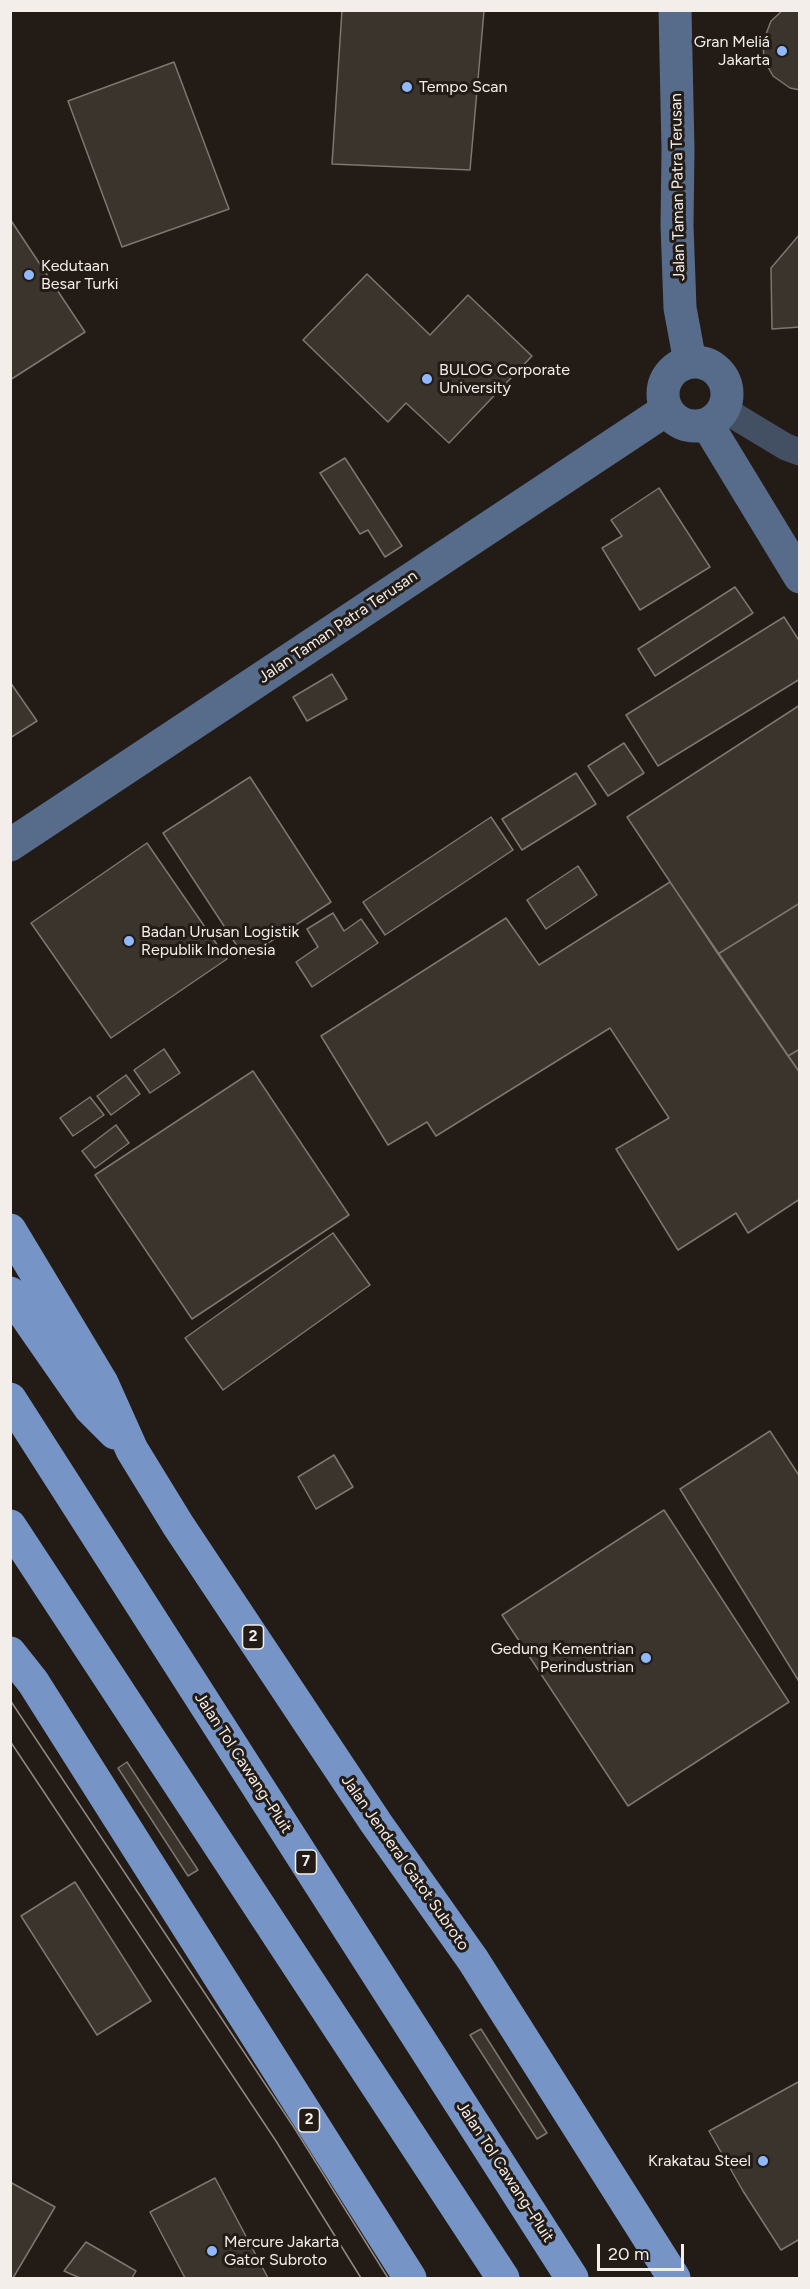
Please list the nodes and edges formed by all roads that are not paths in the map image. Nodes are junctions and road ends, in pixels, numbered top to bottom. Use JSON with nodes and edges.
{"nodes":[{"id":1,"x":675,"y":10,"type":"edge"},
{"id":2,"x":690,"y":362,"type":"junction"},
{"id":3,"x":666,"y":410,"type":"junction"},
{"id":4,"x":715,"y":417,"type":"junction"},
{"id":5,"x":800,"y":452,"type":"edge"},
{"id":6,"x":800,"y":577,"type":"edge"},
{"id":7,"x":10,"y":845,"type":"edge"},
{"id":8,"x":10,"y":1230,"type":"edge"},
{"id":9,"x":19,"y":1306,"type":"edge"},
{"id":10,"x":10,"y":1399,"type":"edge"},
{"id":11,"x":132,"y":1450,"type":"junction"},
{"id":12,"x":10,"y":1526,"type":"edge"},
{"id":13,"x":10,"y":1629,"type":"edge"},
{"id":14,"x":10,"y":1653,"type":"edge"},
{"id":15,"x":33,"y":1682,"type":"junction"},
{"id":16,"x":403,"y":2271,"type":"edge"},
{"id":17,"x":503,"y":2278,"type":"edge"},
{"id":18,"x":572,"y":2278,"type":"edge"},
{"id":19,"x":674,"y":2278,"type":"edge"}],
"edges":[{"from":1,"to":2,"type":"street","name":"Jalan Taman Patra Terusan"},
{"from":2,"to":3,"type":"street"},
{"from":2,"to":4,"type":"street"},
{"from":3,"to":4,"type":"street"},
{"from":3,"to":7,"type":"street","name":"Jalan Taman Patra Terusan"},
{"from":4,"to":5,"type":"street"},
{"from":4,"to":6,"type":"street"},
{"from":8,"to":11,"type":"highway","name":"Jalan Jenderal Gatot Subroto","number":"2"},
{"from":9,"to":11,"type":"highway","name":"Jalan Jenderal Gatot Subroto","number":"2"},
{"from":10,"to":18,"type":"highway","name":"Jalan Tol Cawang–Pluit","number":"7"},
{"from":11,"to":19,"type":"highway","name":"Jalan Jenderal Gatot Subroto","number":"2"},
{"from":12,"to":17,"type":"highway"},
{"from":13,"to":15,"type":"highway","number":"2"},
{"from":14,"to":15,"type":"highway","number":"2"},
{"from":15,"to":16,"type":"highway","number":"2"}]}
